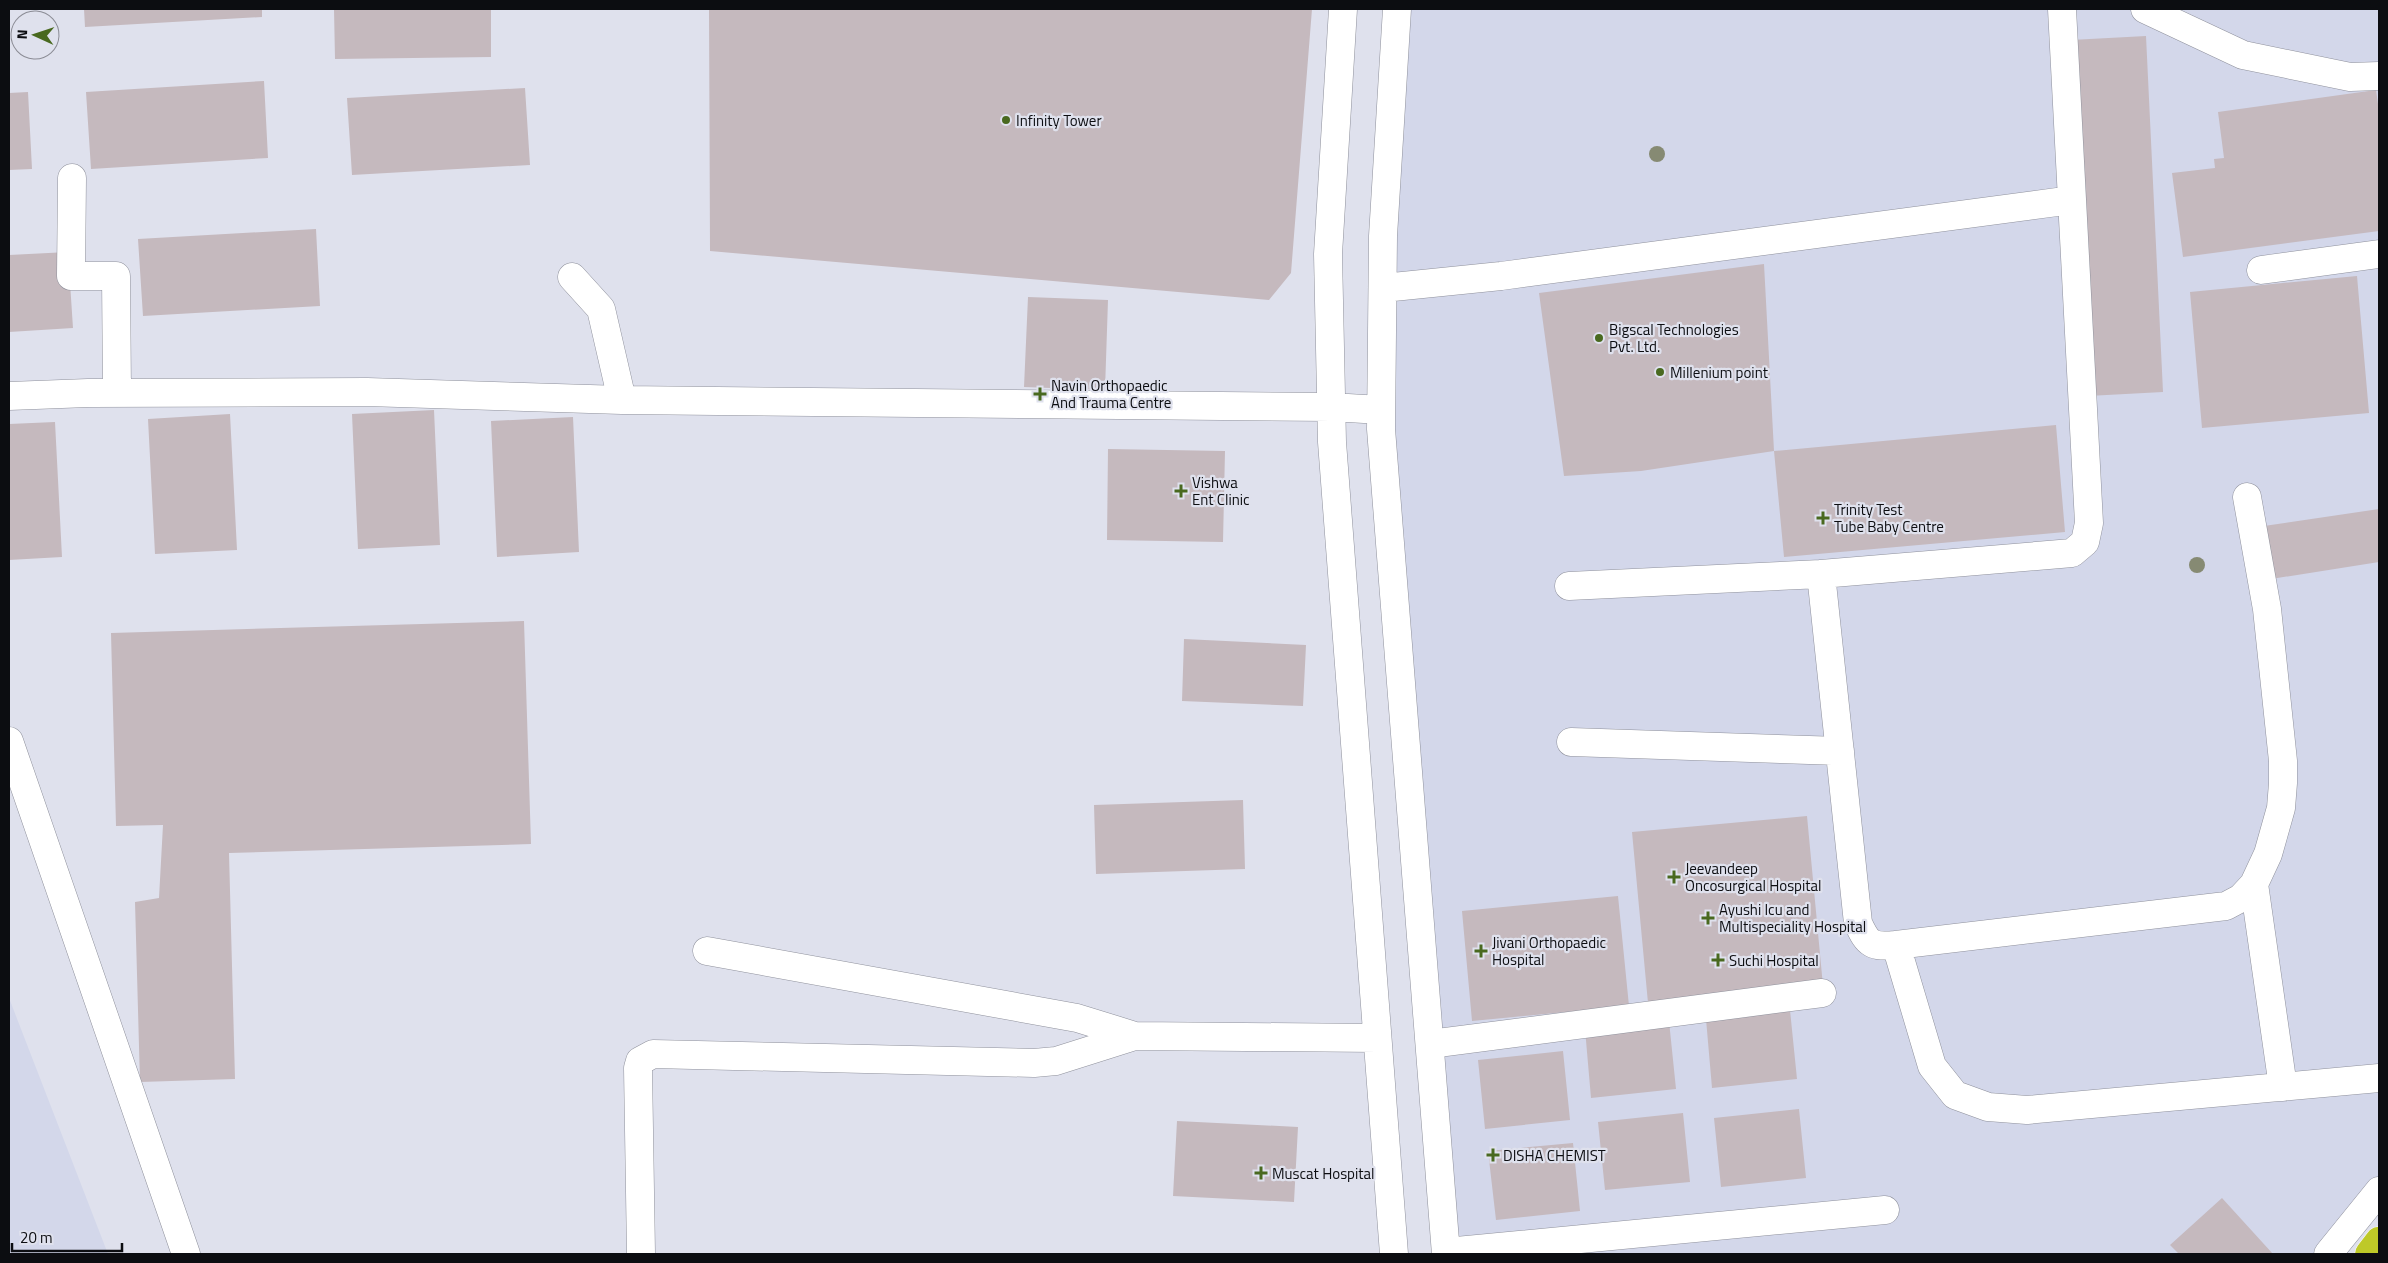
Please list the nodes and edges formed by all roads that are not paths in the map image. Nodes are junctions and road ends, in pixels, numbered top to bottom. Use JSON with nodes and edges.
{"nodes":[{"id":1,"x":1342,"y":9,"type":"edge"},
{"id":2,"x":1397,"y":9,"type":"edge"},
{"id":3,"x":2062,"y":9,"type":"edge"},
{"id":4,"x":2145,"y":9,"type":"edge"},
{"id":5,"x":2379,"y":76,"type":"edge"},
{"id":6,"x":72,"y":178,"type":"dead end"},
{"id":7,"x":2072,"y":200,"type":"junction"},
{"id":8,"x":2379,"y":254,"type":"edge"},
{"id":9,"x":2261,"y":270,"type":"dead end"},
{"id":10,"x":572,"y":277,"type":"dead end"},
{"id":11,"x":1382,"y":288,"type":"junction"},
{"id":12,"x":117,"y":393,"type":"junction"},
{"id":13,"x":9,"y":396,"type":"edge"},
{"id":14,"x":622,"y":400,"type":"junction"},
{"id":15,"x":1331,"y":407,"type":"junction"},
{"id":16,"x":1381,"y":410,"type":"junction"},
{"id":17,"x":2247,"y":497,"type":"dead end"},
{"id":18,"x":1821,"y":574,"type":"junction"},
{"id":19,"x":1569,"y":586,"type":"dead end"},
{"id":20,"x":9,"y":741,"type":"edge"},
{"id":21,"x":1571,"y":742,"type":"dead end"},
{"id":22,"x":1840,"y":752,"type":"junction"},
{"id":23,"x":2254,"y":884,"type":"junction"},
{"id":24,"x":1896,"y":945,"type":"junction"},
{"id":25,"x":707,"y":951,"type":"dead end"},
{"id":26,"x":1822,"y":993,"type":"dead end"},
{"id":27,"x":1135,"y":1036,"type":"junction"},
{"id":28,"x":1378,"y":1038,"type":"junction"},
{"id":29,"x":1430,"y":1044,"type":"junction"},
{"id":30,"x":2379,"y":1078,"type":"edge"},
{"id":31,"x":2283,"y":1087,"type":"junction"},
{"id":32,"x":2379,"y":1191,"type":"edge"},
{"id":33,"x":1885,"y":1210,"type":"dead end"},
{"id":34,"x":2379,"y":1241,"type":"edge"},
{"id":35,"x":1446,"y":1253,"type":"edge"},
{"id":36,"x":186,"y":1254,"type":"edge"},
{"id":37,"x":642,"y":1254,"type":"edge"},
{"id":38,"x":1394,"y":1254,"type":"edge"},
{"id":39,"x":2328,"y":1254,"type":"edge"},
{"id":40,"x":2369,"y":1254,"type":"edge"}],
"edges":[{"from":1,"to":15,"type":"street"},
{"from":2,"to":11,"type":"street"},
{"from":3,"to":7,"type":"street"},
{"from":4,"to":5,"type":"street"},
{"from":6,"to":12,"type":"street"},
{"from":7,"to":11,"type":"street"},
{"from":7,"to":18,"type":"street"},
{"from":8,"to":9,"type":"street"},
{"from":10,"to":14,"type":"street"},
{"from":11,"to":16,"type":"street"},
{"from":12,"to":13,"type":"street"},
{"from":12,"to":14,"type":"street"},
{"from":14,"to":15,"type":"street"},
{"from":15,"to":16,"type":"street"},
{"from":15,"to":28,"type":"street"},
{"from":16,"to":29,"type":"street"},
{"from":17,"to":23,"type":"street"},
{"from":18,"to":19,"type":"street"},
{"from":18,"to":22,"type":"street"},
{"from":20,"to":36,"type":"street"},
{"from":21,"to":22,"type":"street"},
{"from":22,"to":24,"type":"street"},
{"from":23,"to":24,"type":"street"},
{"from":23,"to":31,"type":"street"},
{"from":24,"to":31,"type":"street"},
{"from":25,"to":27,"type":"street"},
{"from":26,"to":29,"type":"street"},
{"from":27,"to":28,"type":"street"},
{"from":27,"to":37,"type":"street"},
{"from":28,"to":38,"type":"street"},
{"from":29,"to":35,"type":"street"},
{"from":30,"to":31,"type":"street"},
{"from":32,"to":39,"type":"street"},
{"from":33,"to":35,"type":"street"},
{"from":34,"to":40,"type":"highway"}]}
